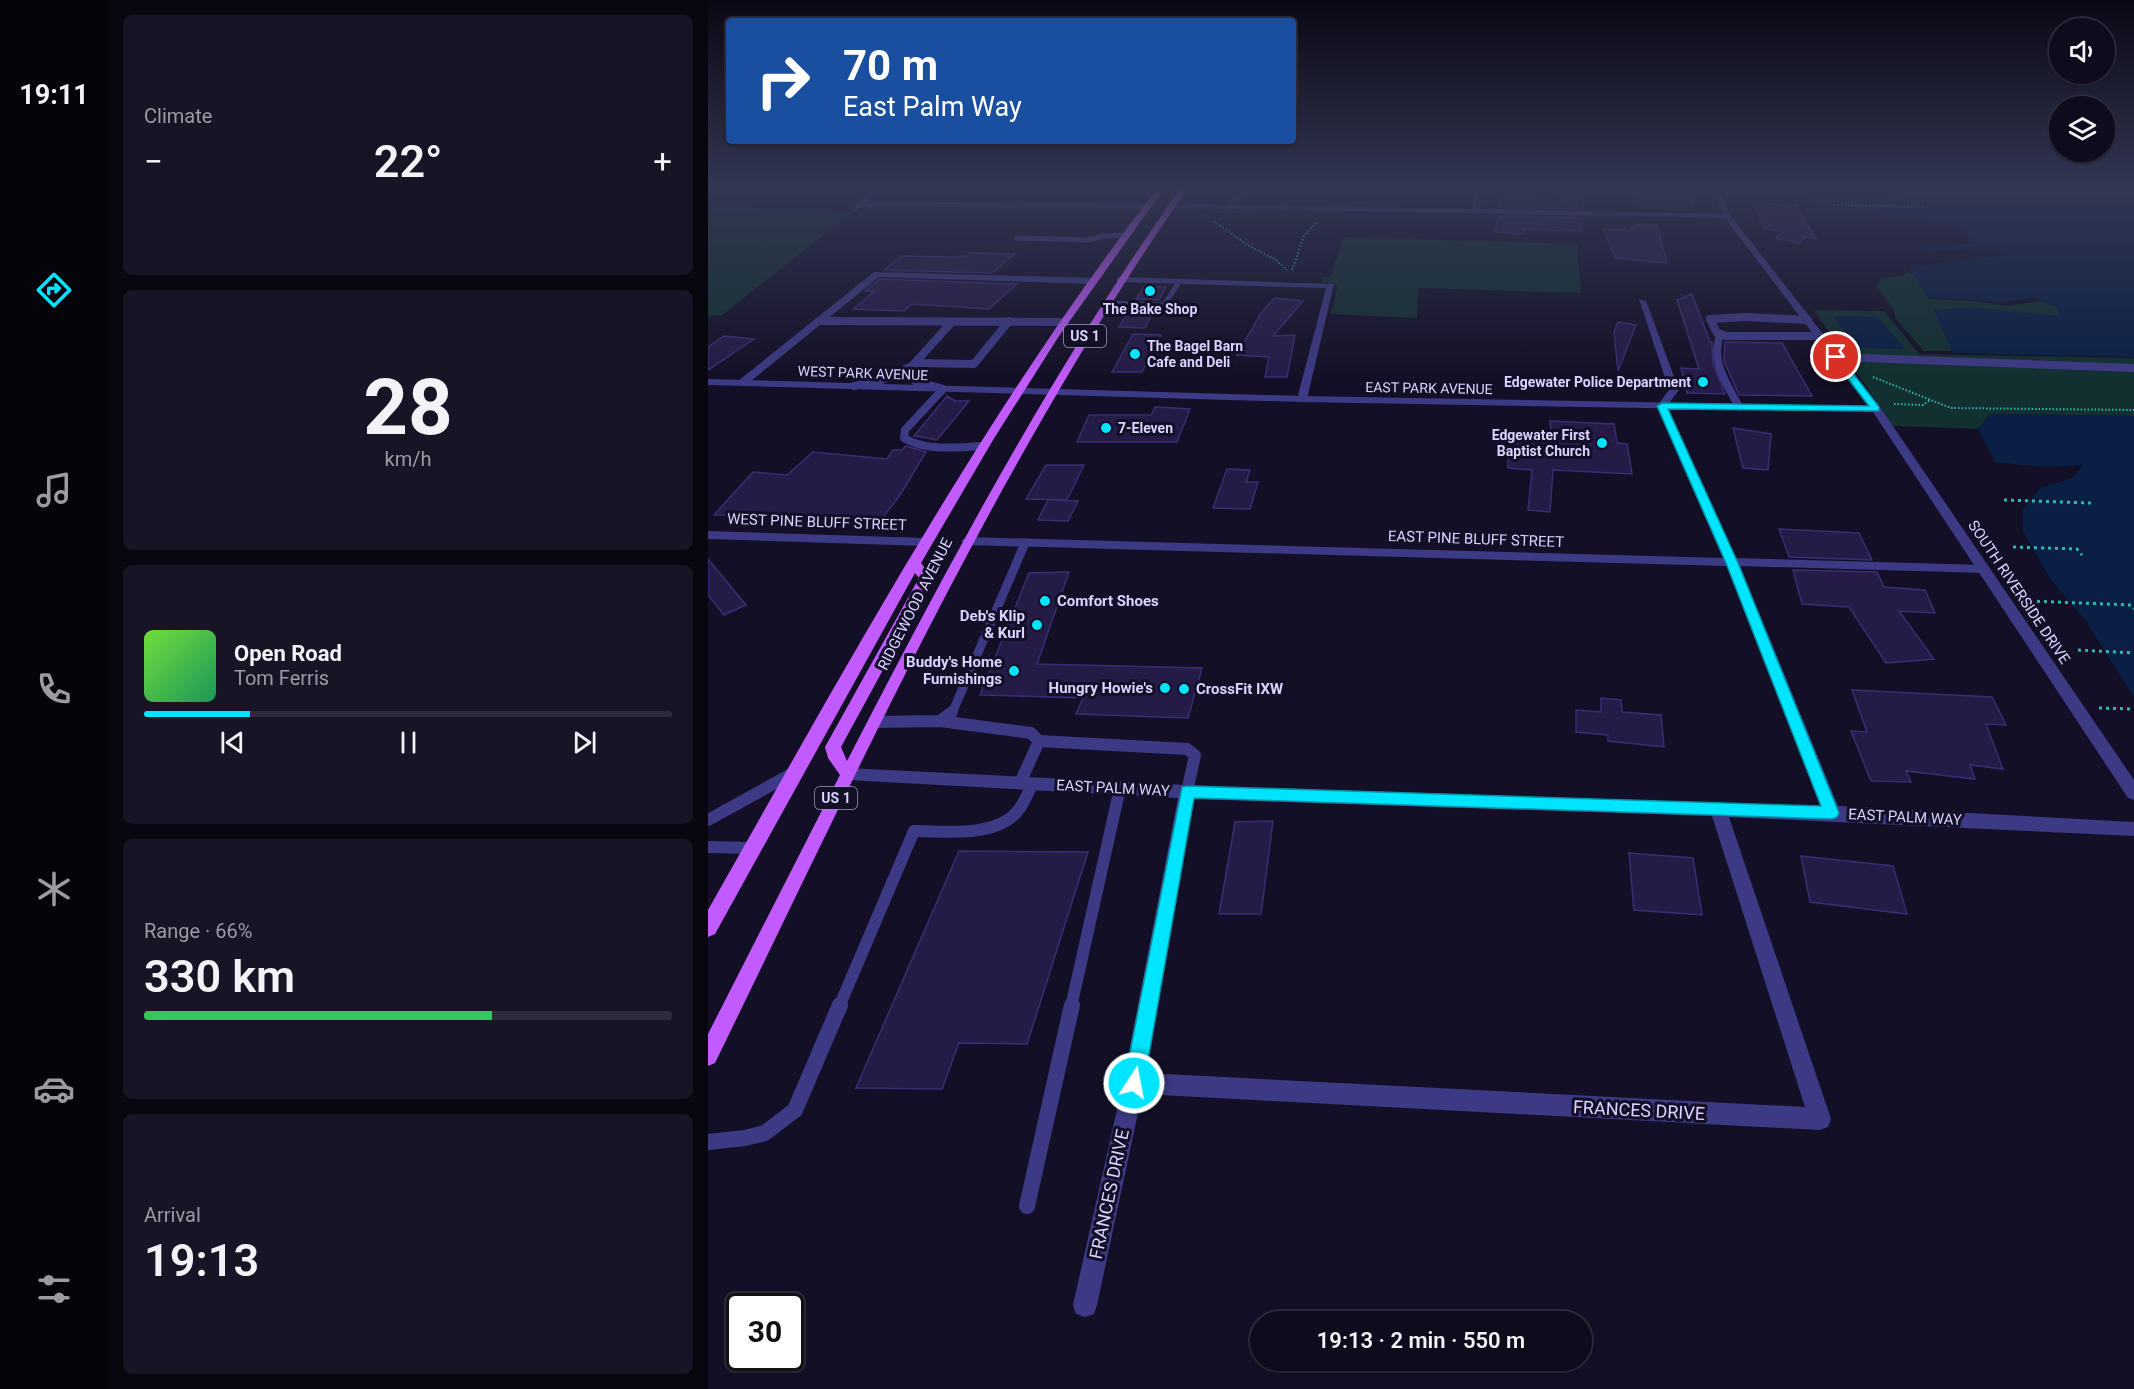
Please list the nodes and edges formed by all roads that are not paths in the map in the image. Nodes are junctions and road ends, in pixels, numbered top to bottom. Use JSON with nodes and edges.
{"nodes":[{"id":1,"x":1114,"y":251,"type":"edge"},
{"id":2,"x":1140,"y":251,"type":"edge"},
{"id":3,"x":1755,"y":251,"type":"edge"},
{"id":4,"x":1119,"y":280,"type":"junction"},
{"id":5,"x":1094,"y":281,"type":"junction"},
{"id":6,"x":1179,"y":282,"type":"junction"},
{"id":7,"x":1642,"y":301,"type":"dead end"},
{"id":8,"x":1105,"y":303,"type":"junction"},
{"id":9,"x":1808,"y":320,"type":"junction"},
{"id":10,"x":819,"y":321,"type":"junction"},
{"id":11,"x":1009,"y":321,"type":"junction"},
{"id":12,"x":1064,"y":322,"type":"junction"},
{"id":13,"x":951,"y":323,"type":"junction"},
{"id":14,"x":943,"y":333,"type":"junction"},
{"id":15,"x":956,"y":333,"type":"dead end"},
{"id":16,"x":988,"y":334,"type":"dead end"},
{"id":17,"x":999,"y":334,"type":"junction"},
{"id":18,"x":1721,"y":334,"type":"junction"},
{"id":19,"x":1820,"y":336,"type":"junction"},
{"id":20,"x":935,"y":341,"type":"junction"},
{"id":21,"x":948,"y":341,"type":"dead end"},
{"id":22,"x":981,"y":342,"type":"dead end"},
{"id":23,"x":992,"y":342,"type":"junction"},
{"id":24,"x":928,"y":349,"type":"junction"},
{"id":25,"x":942,"y":350,"type":"dead end"},
{"id":26,"x":975,"y":350,"type":"dead end"},
{"id":27,"x":986,"y":350,"type":"junction"},
{"id":28,"x":1836,"y":357,"type":"junction"},
{"id":29,"x":914,"y":365,"type":"junction"},
{"id":30,"x":2134,"y":368,"type":"edge"},
{"id":31,"x":708,"y":382,"type":"edge"},
{"id":32,"x":742,"y":383,"type":"junction"},
{"id":33,"x":851,"y":386,"type":"junction"},
{"id":34,"x":943,"y":389,"type":"junction"},
{"id":35,"x":1018,"y":391,"type":"junction"},
{"id":36,"x":1050,"y":392,"type":"junction"},
{"id":37,"x":1302,"y":399,"type":"junction"},
{"id":38,"x":1662,"y":406,"type":"junction"},
{"id":39,"x":1739,"y":407,"type":"junction"},
{"id":40,"x":1876,"y":409,"type":"junction"},
{"id":41,"x":983,"y":446,"type":"junction"},
{"id":42,"x":708,"y":535,"type":"edge"},
{"id":43,"x":967,"y":541,"type":"junction"},
{"id":44,"x":925,"y":542,"type":"junction"},
{"id":45,"x":1025,"y":543,"type":"junction"},
{"id":46,"x":914,"y":563,"type":"junction"},
{"id":47,"x":1732,"y":563,"type":"junction"},
{"id":48,"x":1984,"y":569,"type":"junction"},
{"id":49,"x":875,"y":722,"type":"junction"},
{"id":50,"x":940,"y":722,"type":"junction"},
{"id":51,"x":1039,"y":741,"type":"junction"},
{"id":52,"x":793,"y":773,"type":"junction"},
{"id":53,"x":848,"y":774,"type":"junction"},
{"id":54,"x":1026,"y":783,"type":"junction"},
{"id":55,"x":1120,"y":788,"type":"junction"},
{"id":56,"x":1187,"y":792,"type":"junction"},
{"id":57,"x":2134,"y":793,"type":"edge"},
{"id":58,"x":1719,"y":811,"type":"junction"},
{"id":59,"x":1832,"y":813,"type":"junction"},
{"id":60,"x":708,"y":820,"type":"edge"},
{"id":61,"x":2134,"y":829,"type":"edge"},
{"id":62,"x":708,"y":847,"type":"edge"},
{"id":63,"x":752,"y":848,"type":"junction"},
{"id":64,"x":708,"y":928,"type":"edge"},
{"id":65,"x":708,"y":1056,"type":"edge"},
{"id":66,"x":1134,"y":1083,"type":"junction"},
{"id":67,"x":708,"y":1142,"type":"edge"},
{"id":68,"x":1027,"y":1206,"type":"dead end"},
{"id":69,"x":1085,"y":1305,"type":"dead end"}],
"edges":[{"from":1,"to":5,"type":"main road","name":"RIDGEWOOD AVENUE","number":"US 1"},
{"from":2,"to":4,"type":"main road","name":"RIDGEWOOD AVENUE","number":"US 1"},
{"from":3,"to":9,"type":"street","name":"SOUTH RIVERSIDE DRIVE"},
{"from":4,"to":6,"type":"street"},
{"from":4,"to":8,"type":"main road","name":"RIDGEWOOD AVENUE","number":"US 1"},
{"from":5,"to":10,"type":"street"},
{"from":5,"to":12,"type":"main road","name":"RIDGEWOOD AVENUE","number":"US 1"},
{"from":6,"to":8,"type":"lane"},
{"from":6,"to":37,"type":"street"},
{"from":7,"to":38,"type":"street"},
{"from":8,"to":36,"type":"main road","name":"RIDGEWOOD AVENUE","number":"US 1"},
{"from":9,"to":18,"type":"lane"},
{"from":9,"to":19,"type":"street","name":"SOUTH RIVERSIDE DRIVE"},
{"from":10,"to":13,"type":"lane"},
{"from":10,"to":32,"type":"street"},
{"from":11,"to":12,"type":"lane"},
{"from":11,"to":13,"type":"lane"},
{"from":11,"to":17,"type":"lane"},
{"from":12,"to":35,"type":"main road","name":"RIDGEWOOD AVENUE","number":"US 1"},
{"from":13,"to":14,"type":"lane"},
{"from":14,"to":15,"type":"lane"},
{"from":14,"to":20,"type":"lane"},
{"from":16,"to":17,"type":"lane"},
{"from":17,"to":23,"type":"lane"},
{"from":18,"to":19,"type":"lane"},
{"from":18,"to":39,"type":"lane"},
{"from":19,"to":28,"type":"street","name":"SOUTH RIVERSIDE DRIVE"},
{"from":20,"to":21,"type":"lane"},
{"from":20,"to":24,"type":"lane"},
{"from":22,"to":23,"type":"lane"},
{"from":23,"to":27,"type":"lane"},
{"from":24,"to":25,"type":"lane"},
{"from":24,"to":29,"type":"lane"},
{"from":26,"to":27,"type":"lane"},
{"from":27,"to":29,"type":"lane"},
{"from":28,"to":30,"type":"lane"},
{"from":28,"to":40,"type":"street","name":"SOUTH RIVERSIDE DRIVE"},
{"from":29,"to":33,"type":"lane"},
{"from":29,"to":34,"type":"lane"},
{"from":31,"to":32,"type":"street","name":"WEST PARK AVENUE"},
{"from":32,"to":33,"type":"street","name":"WEST PARK AVENUE"},
{"from":33,"to":34,"type":"street","name":"WEST PARK AVENUE"},
{"from":34,"to":35,"type":"street","name":"WEST PARK AVENUE"},
{"from":34,"to":41,"type":"lane"},
{"from":35,"to":36,"type":"street","name":"EAST PARK AVENUE"},
{"from":35,"to":41,"type":"main road","name":"RIDGEWOOD AVENUE","number":"US 1"},
{"from":36,"to":37,"type":"street","name":"EAST PARK AVENUE"},
{"from":36,"to":43,"type":"main road","name":"RIDGEWOOD AVENUE","number":"US 1"},
{"from":37,"to":38,"type":"street","name":"EAST PARK AVENUE"},
{"from":38,"to":39,"type":"street","name":"EAST PARK AVENUE"},
{"from":38,"to":47,"type":"street"},
{"from":39,"to":40,"type":"street","name":"EAST PARK AVENUE"},
{"from":40,"to":48,"type":"street","name":"SOUTH RIVERSIDE DRIVE"},
{"from":41,"to":44,"type":"main road","name":"RIDGEWOOD AVENUE","number":"US 1"},
{"from":42,"to":44,"type":"street","name":"WEST PINE BLUFF STREET"},
{"from":43,"to":45,"type":"street","name":"EAST PINE BLUFF STREET"},
{"from":43,"to":49,"type":"main road","name":"RIDGEWOOD AVENUE","number":"US 1"},
{"from":44,"to":46,"type":"main road","name":"RIDGEWOOD AVENUE","number":"US 1"},
{"from":45,"to":47,"type":"street","name":"EAST PINE BLUFF STREET"},
{"from":45,"to":50,"type":"lane"},
{"from":46,"to":52,"type":"main road","name":"RIDGEWOOD AVENUE","number":"US 1"},
{"from":46,"to":53,"type":"main road"},
{"from":47,"to":48,"type":"street","name":"EAST PINE BLUFF STREET"},
{"from":47,"to":59,"type":"street"},
{"from":48,"to":57,"type":"street","name":"SOUTH RIVERSIDE DRIVE"},
{"from":49,"to":50,"type":"lane"},
{"from":49,"to":53,"type":"main road","name":"RIDGEWOOD AVENUE","number":"US 1"},
{"from":50,"to":51,"type":"lane"},
{"from":51,"to":54,"type":"lane"},
{"from":51,"to":56,"type":"lane"},
{"from":52,"to":60,"type":"lane"},
{"from":52,"to":63,"type":"main road","name":"RIDGEWOOD AVENUE","number":"US 1"},
{"from":53,"to":54,"type":"street","name":"EAST PALM WAY"},
{"from":53,"to":65,"type":"main road","name":"RIDGEWOOD AVENUE","number":"US 1"},
{"from":54,"to":55,"type":"street","name":"EAST PALM WAY"},
{"from":54,"to":67,"type":"lane"},
{"from":55,"to":56,"type":"street","name":"EAST PALM WAY"},
{"from":55,"to":68,"type":"lane"},
{"from":56,"to":58,"type":"street","name":"EAST PALM WAY"},
{"from":56,"to":66,"type":"street","name":"FRANCES DRIVE"},
{"from":58,"to":59,"type":"street","name":"EAST PALM WAY"},
{"from":58,"to":66,"type":"street","name":"FRANCES DRIVE"},
{"from":59,"to":61,"type":"street","name":"EAST PALM WAY"},
{"from":62,"to":63,"type":"lane"},
{"from":63,"to":64,"type":"main road","name":"RIDGEWOOD AVENUE","number":"US 1"},
{"from":66,"to":69,"type":"street","name":"FRANCES DRIVE"}]}
